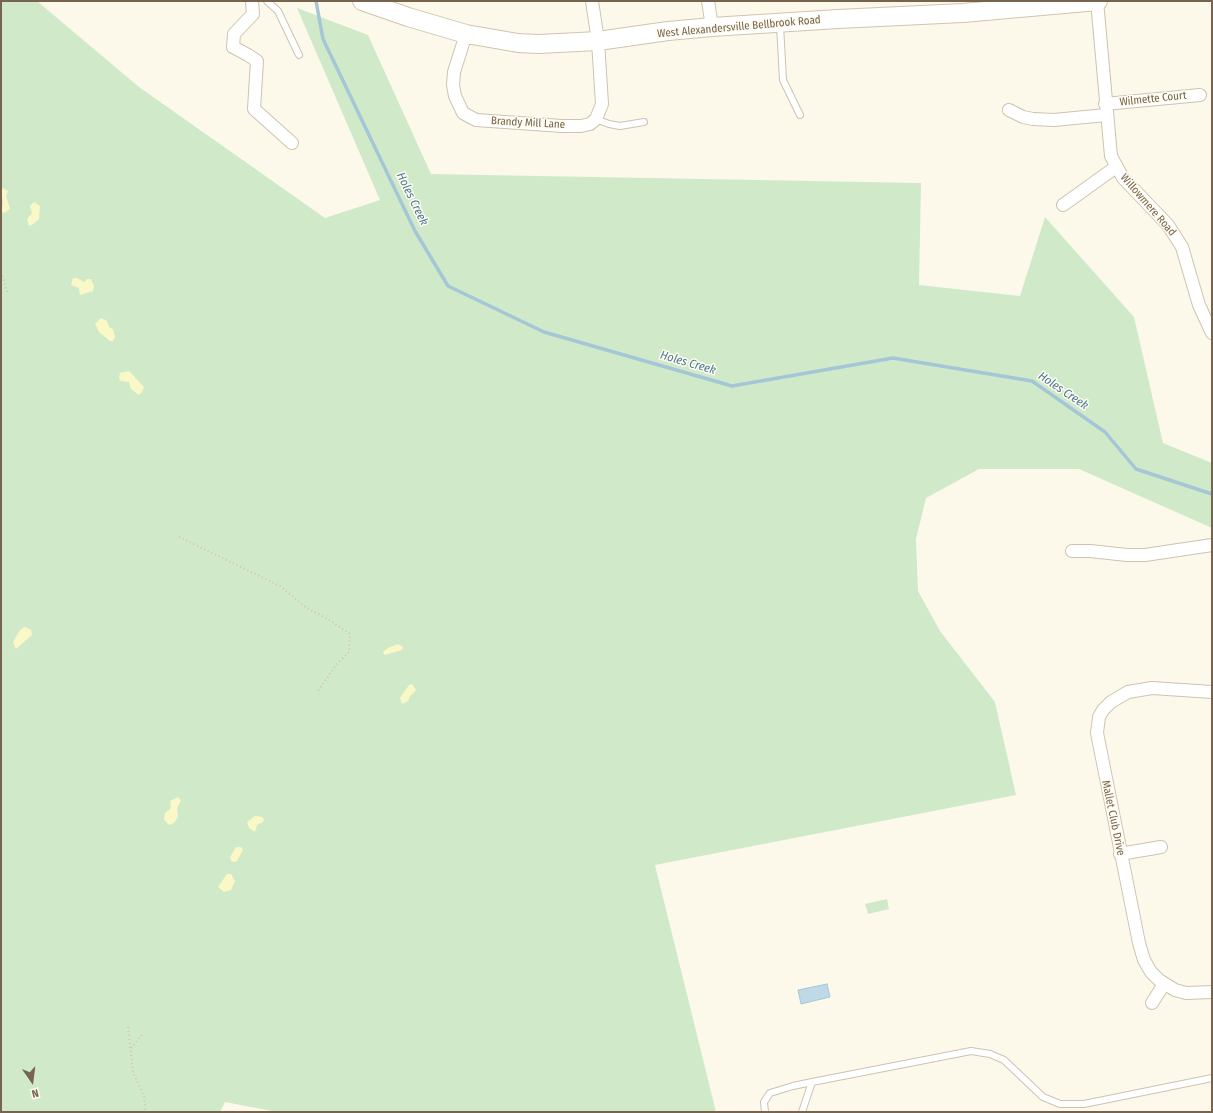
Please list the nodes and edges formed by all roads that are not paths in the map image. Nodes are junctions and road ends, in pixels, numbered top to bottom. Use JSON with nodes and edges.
{"nodes":[{"id":1,"x":252,"y":1,"type":"edge"},
{"id":2,"x":267,"y":1,"type":"edge"},
{"id":3,"x":362,"y":1,"type":"edge"},
{"id":4,"x":592,"y":1,"type":"edge"},
{"id":5,"x":708,"y":1,"type":"edge"},
{"id":6,"x":1098,"y":1,"type":"edge"},
{"id":7,"x":780,"y":23,"type":"junction"},
{"id":8,"x":712,"y":27,"type":"junction"},
{"id":9,"x":466,"y":34,"type":"junction"},
{"id":10,"x":598,"y":42,"type":"junction"},
{"id":11,"x":299,"y":55,"type":"dead end"},
{"id":12,"x":1200,"y":95,"type":"dead end"},
{"id":13,"x":1009,"y":110,"type":"dead end"},
{"id":14,"x":1106,"y":110,"type":"junction"},
{"id":15,"x":800,"y":115,"type":"dead end"},
{"id":16,"x":596,"y":119,"type":"junction"},
{"id":17,"x":644,"y":122,"type":"dead end"},
{"id":18,"x":292,"y":144,"type":"dead end"},
{"id":19,"x":1116,"y":168,"type":"junction"},
{"id":20,"x":1063,"y":205,"type":"dead end"},
{"id":21,"x":1212,"y":333,"type":"edge"},
{"id":22,"x":1212,"y":545,"type":"edge"},
{"id":23,"x":1072,"y":552,"type":"dead end"},
{"id":24,"x":1212,"y":692,"type":"edge"},
{"id":25,"x":1161,"y":847,"type":"dead end"},
{"id":26,"x":1120,"y":854,"type":"junction"},
{"id":27,"x":1164,"y":984,"type":"junction"},
{"id":28,"x":1212,"y":992,"type":"edge"},
{"id":29,"x":1152,"y":1003,"type":"dead end"},
{"id":30,"x":1212,"y":1078,"type":"edge"},
{"id":31,"x":812,"y":1082,"type":"junction"},
{"id":32,"x":765,"y":1112,"type":"edge"},
{"id":33,"x":802,"y":1112,"type":"edge"}],
"edges":[{"from":1,"to":18,"type":"street"},
{"from":2,"to":11,"type":"lane"},
{"from":3,"to":9,"type":"main road","name":"West Alexandersville Bellbrook Road"},
{"from":4,"to":10,"type":"street"},
{"from":5,"to":8,"type":"street"},
{"from":6,"to":7,"type":"main road","name":"West Alexandersville Bellbrook Road"},
{"from":6,"to":14,"type":"street","name":"Willowmere Road"},
{"from":7,"to":8,"type":"main road","name":"West Alexandersville Bellbrook Road"},
{"from":7,"to":15,"type":"lane"},
{"from":8,"to":10,"type":"main road","name":"West Alexandersville Bellbrook Road"},
{"from":9,"to":10,"type":"main road","name":"West Alexandersville Bellbrook Road"},
{"from":9,"to":16,"type":"street","name":"Brandy Mill Lane"},
{"from":10,"to":16,"type":"street"},
{"from":12,"to":14,"type":"street","name":"Wilmette Court"},
{"from":13,"to":14,"type":"street","name":"Wilmette Court"},
{"from":14,"to":19,"type":"street","name":"Willowmere Road"},
{"from":16,"to":17,"type":"lane"},
{"from":19,"to":20,"type":"street"},
{"from":19,"to":21,"type":"street","name":"Willowmere Road"},
{"from":22,"to":23,"type":"street"},
{"from":24,"to":26,"type":"street","name":"Mallet Club Drive"},
{"from":25,"to":26,"type":"street"},
{"from":26,"to":27,"type":"street","name":"Mallet Club Drive"},
{"from":27,"to":28,"type":"street","name":"Mallet Club Drive"},
{"from":27,"to":29,"type":"street"},
{"from":30,"to":31,"type":"lane"},
{"from":31,"to":32,"type":"lane"},
{"from":31,"to":33,"type":"lane"}]}
